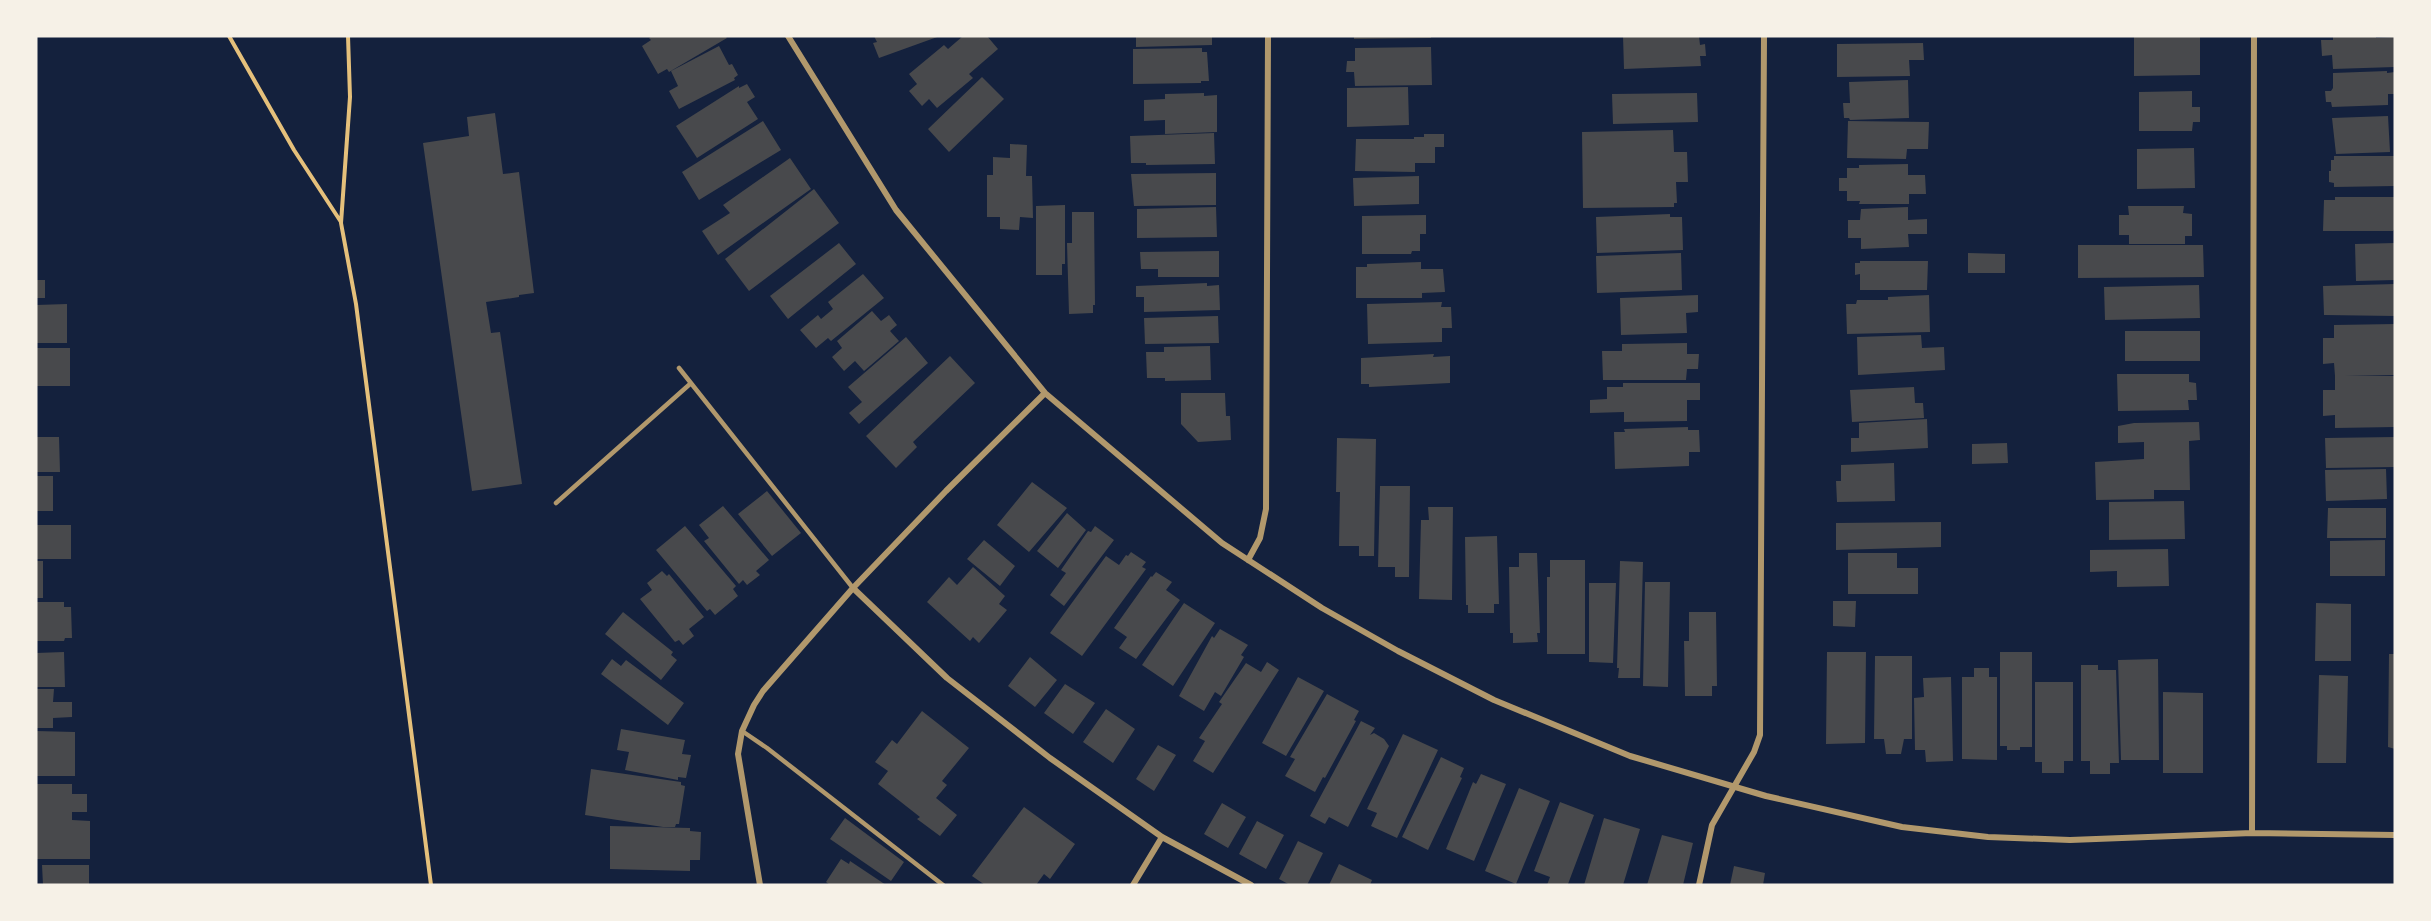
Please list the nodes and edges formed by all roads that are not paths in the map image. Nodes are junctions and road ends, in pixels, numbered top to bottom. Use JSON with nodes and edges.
{"nodes":[{"id":1,"x":789,"y":36,"type":"edge"},
{"id":2,"x":1268,"y":36,"type":"edge"},
{"id":3,"x":1764,"y":36,"type":"edge"},
{"id":4,"x":2254,"y":36,"type":"edge"},
{"id":5,"x":679,"y":368,"type":"dead end"},
{"id":6,"x":690,"y":384,"type":"junction"},
{"id":7,"x":1045,"y":393,"type":"junction"},
{"id":8,"x":556,"y":503,"type":"dead end"},
{"id":9,"x":1248,"y":560,"type":"junction"},
{"id":10,"x":853,"y":588,"type":"junction"},
{"id":11,"x":742,"y":732,"type":"junction"},
{"id":12,"x":1735,"y":787,"type":"junction"},
{"id":13,"x":2252,"y":833,"type":"junction"},
{"id":14,"x":2395,"y":835,"type":"edge"},
{"id":15,"x":1162,"y":837,"type":"junction"},
{"id":16,"x":760,"y":885,"type":"edge"},
{"id":17,"x":944,"y":885,"type":"edge"},
{"id":18,"x":1133,"y":885,"type":"edge"},
{"id":19,"x":1251,"y":885,"type":"edge"},
{"id":20,"x":1699,"y":885,"type":"edge"}],
"edges":[{"from":1,"to":7,"type":"street"},
{"from":2,"to":9,"type":"street"},
{"from":3,"to":12,"type":"street"},
{"from":4,"to":13,"type":"street"},
{"from":5,"to":6,"type":"lane"},
{"from":6,"to":8,"type":"lane"},
{"from":6,"to":10,"type":"lane"},
{"from":7,"to":9,"type":"street"},
{"from":7,"to":10,"type":"street"},
{"from":9,"to":12,"type":"street"},
{"from":10,"to":11,"type":"street"},
{"from":10,"to":15,"type":"street"},
{"from":11,"to":16,"type":"street"},
{"from":11,"to":17,"type":"lane"},
{"from":12,"to":13,"type":"street"},
{"from":12,"to":20,"type":"street"},
{"from":13,"to":14,"type":"street"},
{"from":15,"to":18,"type":"street"},
{"from":15,"to":19,"type":"street"}]}
